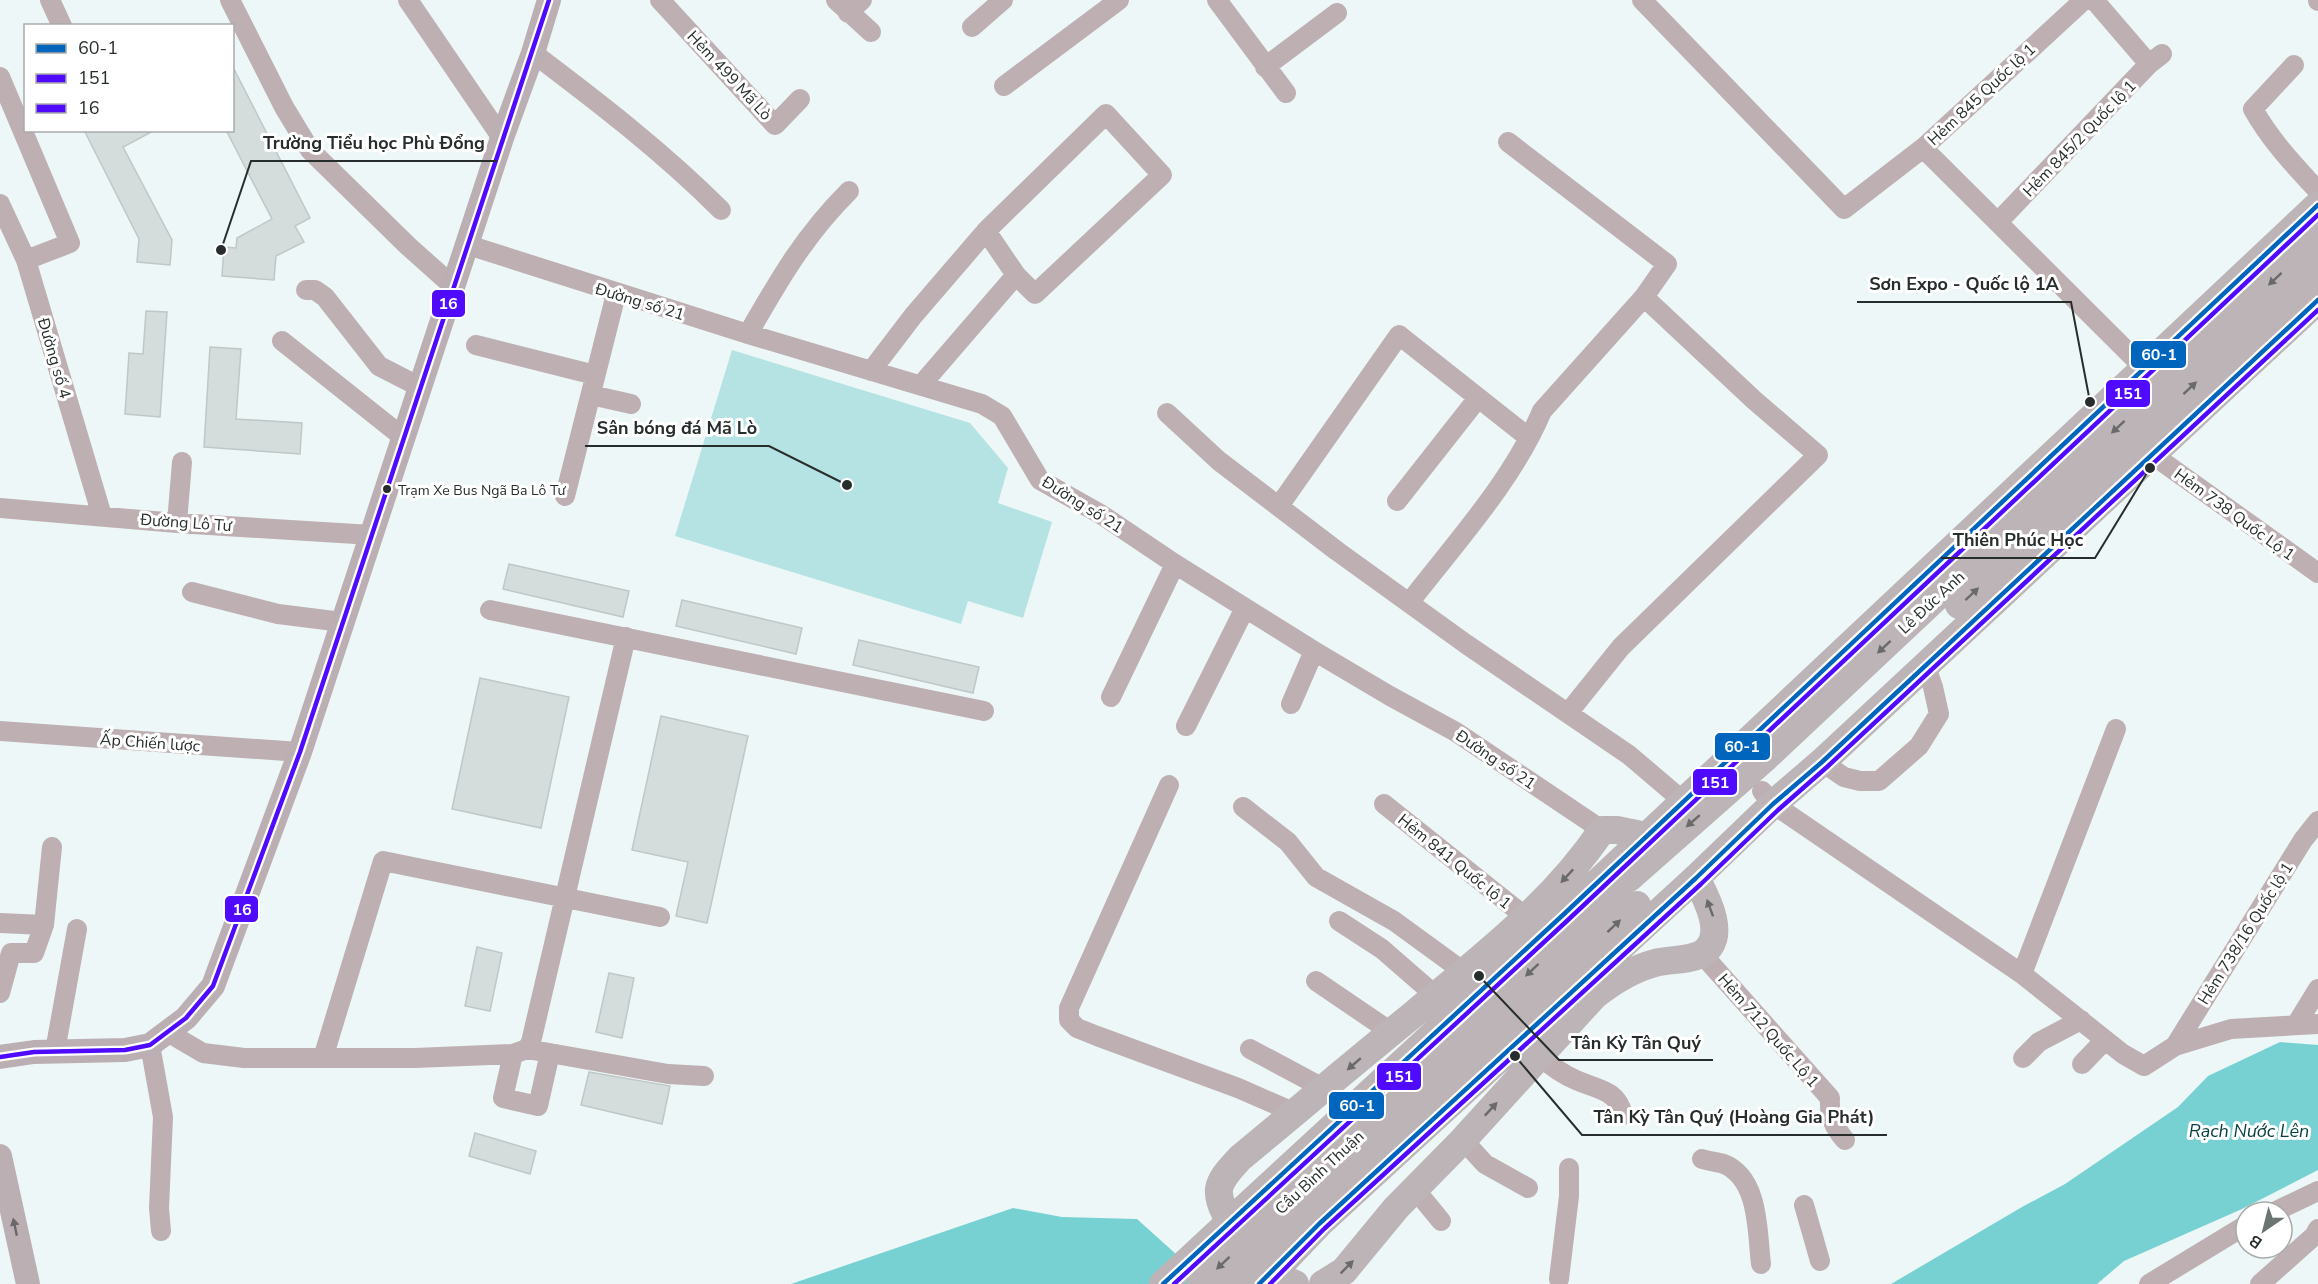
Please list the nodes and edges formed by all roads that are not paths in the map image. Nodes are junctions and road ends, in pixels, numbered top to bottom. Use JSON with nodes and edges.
{"nodes":[{"id":1,"x":50,"y":0,"type":"edge"},
{"id":2,"x":230,"y":0,"type":"edge"},
{"id":3,"x":408,"y":0,"type":"edge"},
{"id":4,"x":660,"y":0,"type":"edge"},
{"id":5,"x":1003,"y":0,"type":"edge"},
{"id":6,"x":1119,"y":0,"type":"edge"},
{"id":7,"x":1217,"y":0,"type":"edge"},
{"id":8,"x":1642,"y":0,"type":"edge"},
{"id":9,"x":2084,"y":0,"type":"edge"},
{"id":10,"x":2094,"y":0,"type":"edge"},
{"id":11,"x":547,"y":1,"type":"edge"},
{"id":12,"x":849,"y":4,"type":"edge"},
{"id":13,"x":1337,"y":13,"type":"dead end"},
{"id":14,"x":61,"y":24,"type":"edge"},
{"id":15,"x":972,"y":27,"type":"dead end"},
{"id":16,"x":871,"y":32,"type":"dead end"},
{"id":17,"x":533,"y":53,"type":"junction"},
{"id":18,"x":2294,"y":65,"type":"dead end"},
{"id":19,"x":1265,"y":68,"type":"junction"},
{"id":20,"x":0,"y":77,"type":"edge"},
{"id":21,"x":1004,"y":86,"type":"dead end"},
{"id":22,"x":1286,"y":93,"type":"dead end"},
{"id":23,"x":800,"y":99,"type":"dead end"},
{"id":24,"x":502,"y":138,"type":"junction"},
{"id":25,"x":1508,"y":142,"type":"dead end"},
{"id":26,"x":1923,"y":148,"type":"junction"},
{"id":27,"x":849,"y":191,"type":"dead end"},
{"id":28,"x":2318,"y":191,"type":"edge"},
{"id":29,"x":0,"y":204,"type":"edge"},
{"id":30,"x":2318,"y":205,"type":"edge"},
{"id":31,"x":721,"y":210,"type":"dead end"},
{"id":32,"x":1998,"y":222,"type":"junction"},
{"id":33,"x":986,"y":231,"type":"junction"},
{"id":34,"x":2318,"y":239,"type":"edge"},
{"id":35,"x":468,"y":245,"type":"junction"},
{"id":36,"x":26,"y":260,"type":"junction"},
{"id":37,"x":2318,"y":268,"type":"edge"},
{"id":38,"x":1016,"y":275,"type":"junction"},
{"id":39,"x":454,"y":287,"type":"junction"},
{"id":40,"x":306,"y":290,"type":"dead end"},
{"id":41,"x":616,"y":294,"type":"junction"},
{"id":42,"x":1644,"y":297,"type":"junction"},
{"id":43,"x":2318,"y":300,"type":"edge"},
{"id":44,"x":748,"y":334,"type":"junction"},
{"id":45,"x":282,"y":341,"type":"dead end"},
{"id":46,"x":476,"y":345,"type":"dead end"},
{"id":47,"x":2144,"y":368,"type":"junction"},
{"id":48,"x":871,"y":371,"type":"junction"},
{"id":49,"x":595,"y":375,"type":"junction"},
{"id":50,"x":922,"y":384,"type":"junction"},
{"id":51,"x":420,"y":387,"type":"junction"},
{"id":52,"x":591,"y":395,"type":"junction"},
{"id":53,"x":1478,"y":398,"type":"junction"},
{"id":54,"x":631,"y":404,"type":"dead end"},
{"id":55,"x":1167,"y":413,"type":"dead end"},
{"id":56,"x":404,"y":438,"type":"junction"},
{"id":57,"x":1529,"y":438,"type":"junction"},
{"id":58,"x":2145,"y":446,"type":"junction"},
{"id":59,"x":183,"y":462,"type":"dead end"},
{"id":60,"x":565,"y":496,"type":"dead end"},
{"id":61,"x":1397,"y":501,"type":"dead end"},
{"id":62,"x":1280,"y":506,"type":"junction"},
{"id":63,"x":0,"y":508,"type":"edge"},
{"id":64,"x":102,"y":516,"type":"junction"},
{"id":65,"x":177,"y":523,"type":"junction"},
{"id":66,"x":372,"y":535,"type":"junction"},
{"id":67,"x":2032,"y":551,"type":"junction"},
{"id":68,"x":1175,"y":564,"type":"junction"},
{"id":69,"x":2318,"y":573,"type":"edge"},
{"id":70,"x":192,"y":592,"type":"dead end"},
{"id":71,"x":1409,"y":603,"type":"junction"},
{"id":72,"x":1245,"y":608,"type":"junction"},
{"id":73,"x":490,"y":610,"type":"dead end"},
{"id":74,"x":342,"y":622,"type":"junction"},
{"id":75,"x":626,"y":637,"type":"junction"},
{"id":76,"x":1314,"y":651,"type":"junction"},
{"id":77,"x":1925,"y":664,"type":"junction"},
{"id":78,"x":1111,"y":697,"type":"dead end"},
{"id":79,"x":1291,"y":704,"type":"dead end"},
{"id":80,"x":984,"y":711,"type":"dead end"},
{"id":81,"x":1568,"y":713,"type":"junction"},
{"id":82,"x":1186,"y":726,"type":"dead end"},
{"id":83,"x":2116,"y":729,"type":"dead end"},
{"id":84,"x":0,"y":731,"type":"edge"},
{"id":85,"x":300,"y":752,"type":"junction"},
{"id":86,"x":1822,"y":762,"type":"junction"},
{"id":87,"x":1169,"y":785,"type":"dead end"},
{"id":88,"x":1768,"y":797,"type":"junction"},
{"id":89,"x":1683,"y":801,"type":"junction"},
{"id":90,"x":1384,"y":804,"type":"dead end"},
{"id":91,"x":1243,"y":807,"type":"dead end"},
{"id":92,"x":2318,"y":821,"type":"edge"},
{"id":93,"x":1602,"y":830,"type":"junction"},
{"id":94,"x":1653,"y":843,"type":"junction"},
{"id":95,"x":52,"y":847,"type":"dead end"},
{"id":96,"x":1696,"y":878,"type":"junction"},
{"id":97,"x":1628,"y":896,"type":"junction"},
{"id":98,"x":565,"y":898,"type":"junction"},
{"id":99,"x":1564,"y":914,"type":"joint"},
{"id":100,"x":660,"y":917,"type":"dead end"},
{"id":101,"x":1527,"y":918,"type":"junction"},
{"id":102,"x":1339,"y":921,"type":"dead end"},
{"id":103,"x":0,"y":923,"type":"edge"},
{"id":104,"x":44,"y":925,"type":"junction"},
{"id":105,"x":77,"y":929,"type":"dead end"},
{"id":106,"x":1702,"y":954,"type":"junction"},
{"id":107,"x":1464,"y":972,"type":"junction"},
{"id":108,"x":2022,"y":974,"type":"junction"},
{"id":109,"x":1316,"y":981,"type":"dead end"},
{"id":110,"x":2318,"y":989,"type":"edge"},
{"id":111,"x":0,"y":993,"type":"edge"},
{"id":112,"x":1436,"y":996,"type":"junction"},
{"id":113,"x":2081,"y":1020,"type":"junction"},
{"id":114,"x":2318,"y":1024,"type":"edge"},
{"id":115,"x":2296,"y":1025,"type":"junction"},
{"id":116,"x":1391,"y":1032,"type":"junction"},
{"id":117,"x":159,"y":1039,"type":"junction"},
{"id":118,"x":2105,"y":1040,"type":"junction"},
{"id":119,"x":2175,"y":1046,"type":"junction"},
{"id":120,"x":1250,"y":1049,"type":"dead end"},
{"id":121,"x":55,"y":1051,"type":"junction"},
{"id":122,"x":520,"y":1051,"type":"junction"},
{"id":123,"x":550,"y":1053,"type":"junction"},
{"id":124,"x":1540,"y":1056,"type":"junction"},
{"id":125,"x":0,"y":1057,"type":"edge"},
{"id":126,"x":323,"y":1058,"type":"junction"},
{"id":127,"x":2024,"y":1059,"type":"dead end"},
{"id":128,"x":2082,"y":1064,"type":"dead end"},
{"id":129,"x":704,"y":1076,"type":"dead end"},
{"id":130,"x":1325,"y":1089,"type":"junction"},
{"id":131,"x":1295,"y":1113,"type":"junction"},
{"id":132,"x":1623,"y":1115,"type":"dead end"},
{"id":133,"x":1463,"y":1140,"type":"junction"},
{"id":134,"x":1845,"y":1140,"type":"dead end"},
{"id":135,"x":0,"y":1156,"type":"edge"},
{"id":136,"x":1702,"y":1160,"type":"dead end"},
{"id":137,"x":1569,"y":1168,"type":"dead end"},
{"id":138,"x":1414,"y":1188,"type":"junction"},
{"id":139,"x":1528,"y":1188,"type":"dead end"},
{"id":140,"x":2317,"y":1194,"type":"edge"},
{"id":141,"x":2294,"y":1204,"type":"edge"},
{"id":142,"x":1804,"y":1205,"type":"dead end"},
{"id":143,"x":1441,"y":1221,"type":"dead end"},
{"id":144,"x":2318,"y":1229,"type":"edge"},
{"id":145,"x":161,"y":1231,"type":"dead end"},
{"id":146,"x":2234,"y":1233,"type":"edge"},
{"id":147,"x":1820,"y":1261,"type":"dead end"},
{"id":148,"x":1761,"y":1264,"type":"dead end"},
{"id":149,"x":1288,"y":1274,"type":"edge"},
{"id":150,"x":1558,"y":1279,"type":"dead end"},
{"id":151,"x":28,"y":1284,"type":"edge"},
{"id":152,"x":1163,"y":1284,"type":"edge"},
{"id":153,"x":1201,"y":1284,"type":"edge"},
{"id":154,"x":1236,"y":1284,"type":"edge"},
{"id":155,"x":1259,"y":1284,"type":"edge"},
{"id":156,"x":1323,"y":1284,"type":"edge"},
{"id":157,"x":2149,"y":1284,"type":"edge"},
{"id":158,"x":2260,"y":1284,"type":"edge"}],
"edges":[{"from":1,"to":14,"type":"street"},
{"from":2,"to":39,"type":"street"},
{"from":3,"to":24,"type":"street"},
{"from":4,"to":23,"type":"street","name":"Hẻm 499 Mã Lò"},
{"from":5,"to":15,"type":"street"},
{"from":6,"to":21,"type":"street"},
{"from":7,"to":19,"type":"street"},
{"from":8,"to":26,"type":"street"},
{"from":9,"to":26,"type":"street","name":"Hẻm 845 Quốc lộ 1"},
{"from":10,"to":32,"type":"street","name":"Hẻm 845/2 Quốc lộ 1"},
{"from":11,"to":17,"type":"main road"},
{"from":12,"to":16,"type":"street"},
{"from":13,"to":19,"type":"street"},
{"from":17,"to":24,"type":"main road"},
{"from":17,"to":31,"type":"street"},
{"from":18,"to":28,"type":"street"},
{"from":19,"to":22,"type":"street"},
{"from":20,"to":36,"type":"street"},
{"from":24,"to":35,"type":"main road"},
{"from":25,"to":42,"type":"street"},
{"from":26,"to":32,"type":"street","name":"Hẻm 845 Quốc lộ 1"},
{"from":27,"to":44,"type":"street"},
{"from":29,"to":36,"type":"street","name":"Đường số 4"},
{"from":30,"to":47,"type":"highway","name":"Lê Đức Anh"},
{"from":32,"to":47,"type":"street","name":"Hẻm 845 Quốc lộ 1"},
{"from":33,"to":38,"type":"street"},
{"from":33,"to":38,"type":"street"},
{"from":33,"to":48,"type":"street"},
{"from":34,"to":94,"type":"highway","name":"Lê Đức Anh","one_way":true},
{"from":35,"to":39,"type":"main road"},
{"from":35,"to":41,"type":"street","name":"Đường số 21"},
{"from":36,"to":64,"type":"street","name":"Đường số 4"},
{"from":58,"to":37,"type":"highway","name":"Lê Đức Anh","one_way":true},
{"from":38,"to":50,"type":"street"},
{"from":39,"to":51,"type":"main road"},
{"from":40,"to":51,"type":"street"},
{"from":41,"to":44,"type":"street","name":"Đường số 21"},
{"from":41,"to":49,"type":"street"},
{"from":42,"to":57,"type":"street"},
{"from":42,"to":81,"type":"street"},
{"from":43,"to":58,"type":"highway","name":"Lê Đức Anh"},
{"from":44,"to":48,"type":"street","name":"Đường số 21"},
{"from":45,"to":56,"type":"street"},
{"from":46,"to":49,"type":"street"},
{"from":47,"to":89,"type":"highway","name":"Lê Đức Anh"},
{"from":48,"to":50,"type":"street","name":"Đường số 21"},
{"from":49,"to":52,"type":"street"},
{"from":50,"to":68,"type":"street","name":"Đường số 21"},
{"from":51,"to":56,"type":"main road"},
{"from":52,"to":54,"type":"street"},
{"from":52,"to":60,"type":"street"},
{"from":53,"to":57,"type":"street"},
{"from":53,"to":61,"type":"street"},
{"from":53,"to":62,"type":"street"},
{"from":55,"to":62,"type":"street"},
{"from":56,"to":66,"type":"main road"},
{"from":57,"to":71,"type":"street"},
{"from":58,"to":67,"type":"highway","name":"Lê Đức Anh"},
{"from":58,"to":69,"type":"street","name":"Hẻm 738 Quốc Lộ 1"},
{"from":59,"to":65,"type":"street"},
{"from":62,"to":71,"type":"street"},
{"from":63,"to":64,"type":"street","name":"Đường Lô Tư"},
{"from":64,"to":65,"type":"street","name":"Đường Lô Tư"},
{"from":65,"to":66,"type":"street","name":"Đường Lô Tư"},
{"from":66,"to":74,"type":"main road"},
{"from":67,"to":77,"type":"highway","name":"Lê Đức Anh"},
{"from":88,"to":67,"type":"highway","name":"Lê Đức Anh","one_way":true},
{"from":68,"to":72,"type":"street","name":"Đường số 21"},
{"from":68,"to":78,"type":"street"},
{"from":70,"to":74,"type":"street"},
{"from":71,"to":81,"type":"street"},
{"from":72,"to":76,"type":"street","name":"Đường số 21"},
{"from":72,"to":82,"type":"street"},
{"from":73,"to":75,"type":"street"},
{"from":74,"to":85,"type":"main road"},
{"from":75,"to":80,"type":"street"},
{"from":75,"to":98,"type":"street"},
{"from":76,"to":79,"type":"street"},
{"from":76,"to":93,"type":"street","name":"Đường số 21"},
{"from":77,"to":86,"type":"highway","name":"Lê Đức Anh"},
{"from":77,"to":86,"type":"street"},
{"from":81,"to":89,"type":"street"},
{"from":83,"to":108,"type":"street"},
{"from":84,"to":85,"type":"street","name":"Ấp Chiến lược"},
{"from":85,"to":117,"type":"main road"},
{"from":86,"to":88,"type":"highway","name":"Lê Đức Anh"},
{"from":87,"to":131,"type":"street"},
{"from":88,"to":96,"type":"highway","name":"Lê Đức Anh"},
{"from":88,"to":97,"type":"highway","name":"Lê Đức Anh"},
{"from":88,"to":108,"type":"street"},
{"from":89,"to":94,"type":"highway","name":"Lê Đức Anh"},
{"from":90,"to":101,"type":"street","name":"Hẻm 841 Quốc lộ 1"},
{"from":91,"to":107,"type":"street"},
{"from":92,"to":119,"type":"street","name":"Hẻm 738/16 Quốc lộ 1"},
{"from":93,"to":94,"type":"highway"},
{"from":93,"to":101,"type":"highway","one_way":true},
{"from":94,"to":97,"type":"highway","name":"Lê Đức Anh"},
{"from":94,"to":99,"type":"highway","name":"Lê Đức Anh"},
{"from":95,"to":104,"type":"street"},
{"from":106,"to":96,"type":"highway","one_way":true},
{"from":96,"to":149,"type":"highway"},
{"from":97,"to":153,"type":"highway","name":"Cầu Bình Thuận","one_way":true,"bridge":true},
{"from":154,"to":97,"type":"highway","name":"Cầu Bình Thuận","one_way":true,"bridge":true},
{"from":98,"to":100,"type":"street"},
{"from":98,"to":122,"type":"street"},
{"from":98,"to":126,"type":"street"},
{"from":99,"to":152,"type":"highway","name":"Cầu Bình Thuận","bridge":true},
{"from":101,"to":107,"type":"highway"},
{"from":102,"to":112,"type":"street"},
{"from":103,"to":104,"type":"street"},
{"from":104,"to":111,"type":"street"},
{"from":105,"to":121,"type":"street"},
{"from":106,"to":124,"type":"highway"},
{"from":106,"to":134,"type":"street","name":"Hẻm 712 Quốc Lộ 1"},
{"from":107,"to":112,"type":"highway"},
{"from":108,"to":113,"type":"street"},
{"from":109,"to":116,"type":"street"},
{"from":110,"to":115,"type":"street"},
{"from":112,"to":116,"type":"highway"},
{"from":113,"to":118,"type":"street"},
{"from":113,"to":127,"type":"street"},
{"from":114,"to":115,"type":"street"},
{"from":115,"to":119,"type":"street"},
{"from":116,"to":130,"type":"highway","one_way":true},
{"from":117,"to":121,"type":"main road"},
{"from":117,"to":126,"type":"street"},
{"from":117,"to":145,"type":"street"},
{"from":118,"to":119,"type":"street"},
{"from":118,"to":128,"type":"street"},
{"from":120,"to":130,"type":"street"},
{"from":121,"to":125,"type":"main road"},
{"from":122,"to":123,"type":"street"},
{"from":122,"to":123,"type":"street"},
{"from":122,"to":126,"type":"street"},
{"from":123,"to":129,"type":"street"},
{"from":124,"to":132,"type":"street"},
{"from":133,"to":124,"type":"highway","one_way":true},
{"from":130,"to":131,"type":"highway"},
{"from":131,"to":149,"type":"highway"},
{"from":133,"to":138,"type":"highway"},
{"from":133,"to":139,"type":"street"},
{"from":151,"to":135,"type":"main road","one_way":true},
{"from":136,"to":148,"type":"street"},
{"from":137,"to":150,"type":"street"},
{"from":138,"to":143,"type":"street"},
{"from":156,"to":138,"type":"highway","one_way":true},
{"from":140,"to":141,"type":"street"},
{"from":142,"to":147,"type":"street"},
{"from":144,"to":158,"type":"street"},
{"from":146,"to":157,"type":"street"},
{"from":149,"to":155,"type":"highway"}]}
